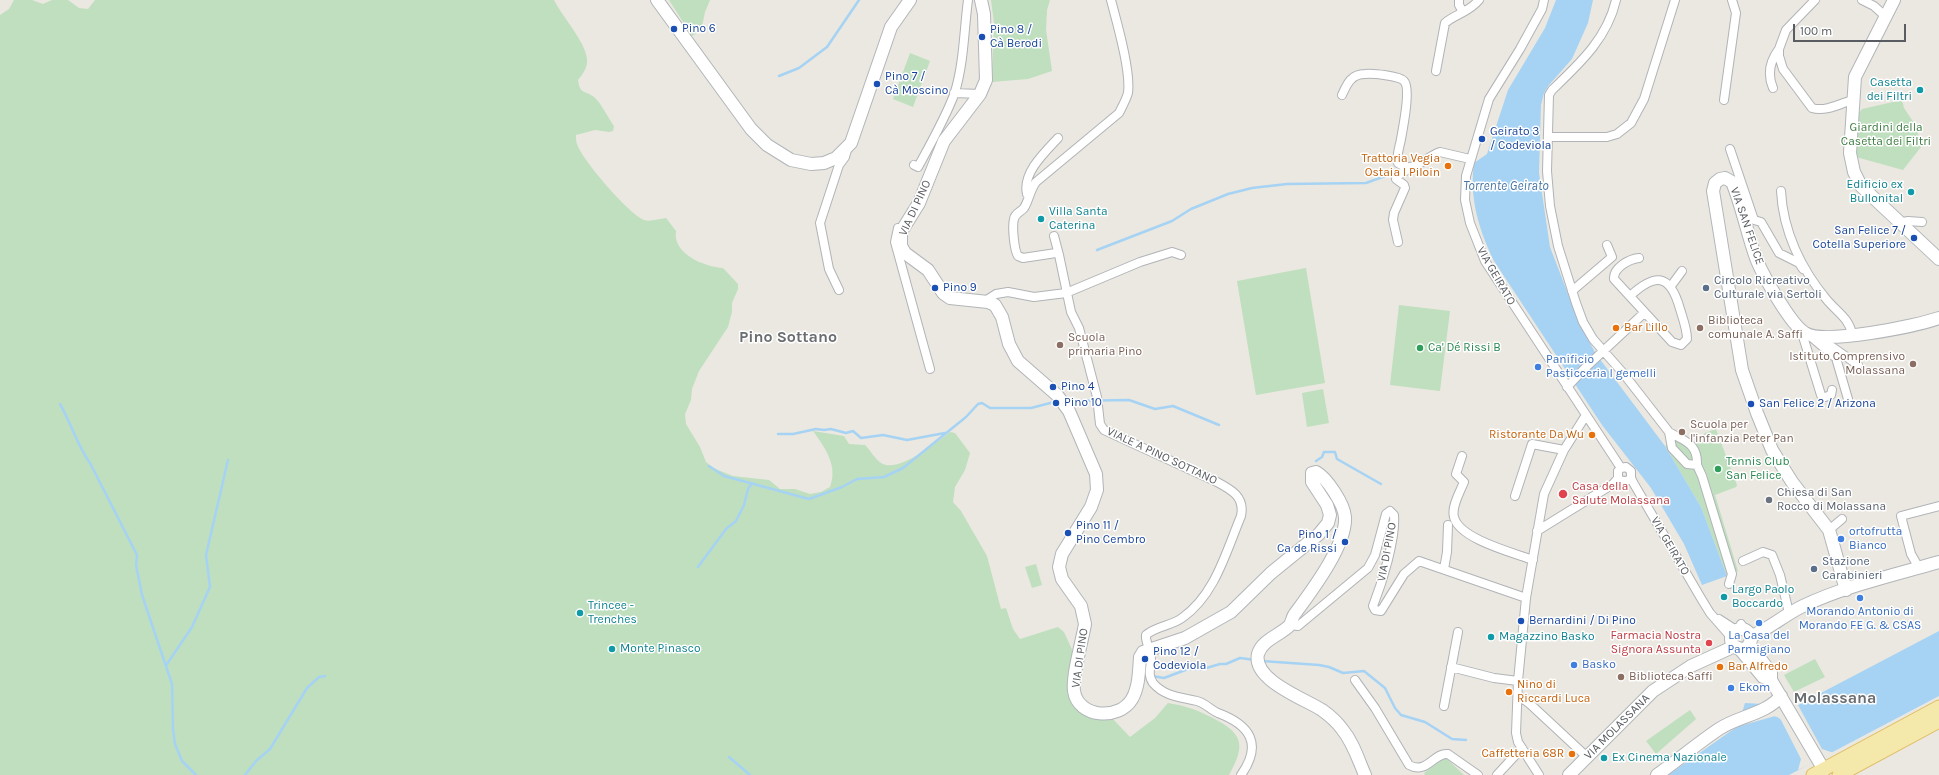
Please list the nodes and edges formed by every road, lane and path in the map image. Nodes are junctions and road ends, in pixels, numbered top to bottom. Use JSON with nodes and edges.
{"nodes":[{"id":1,"x":657,"y":0,"type":"edge"},
{"id":2,"x":910,"y":0,"type":"edge"},
{"id":3,"x":968,"y":0,"type":"edge"},
{"id":4,"x":981,"y":0,"type":"edge"},
{"id":5,"x":1111,"y":0,"type":"edge"},
{"id":6,"x":1459,"y":0,"type":"edge"},
{"id":7,"x":1479,"y":0,"type":"edge"},
{"id":8,"x":1544,"y":0,"type":"edge"},
{"id":9,"x":1616,"y":0,"type":"edge"},
{"id":10,"x":1676,"y":0,"type":"edge"},
{"id":11,"x":1732,"y":0,"type":"edge"},
{"id":12,"x":1815,"y":0,"type":"edge"},
{"id":13,"x":1862,"y":0,"type":"edge"},
{"id":14,"x":1894,"y":0,"type":"edge"},
{"id":15,"x":1464,"y":12,"type":"junction"},
{"id":16,"x":1885,"y":16,"type":"junction"},
{"id":17,"x":1779,"y":49,"type":"junction"},
{"id":18,"x":1436,"y":71,"type":"dead end"},
{"id":19,"x":1773,"y":88,"type":"dead end"},
{"id":20,"x":954,"y":93,"type":"junction"},
{"id":21,"x":980,"y":94,"type":"junction"},
{"id":22,"x":1342,"y":95,"type":"dead end"},
{"id":23,"x":1724,"y":100,"type":"dead end"},
{"id":24,"x":1852,"y":100,"type":"junction"},
{"id":25,"x":1548,"y":137,"type":"junction"},
{"id":26,"x":1058,"y":138,"type":"dead end"},
{"id":27,"x":847,"y":149,"type":"junction"},
{"id":28,"x":1730,"y":149,"type":"dead end"},
{"id":29,"x":1470,"y":159,"type":"junction"},
{"id":30,"x":914,"y":166,"type":"dead end"},
{"id":31,"x":1412,"y":167,"type":"junction"},
{"id":32,"x":1781,"y":191,"type":"dead end"},
{"id":33,"x":1028,"y":197,"type":"junction"},
{"id":34,"x":907,"y":222,"type":"junction"},
{"id":35,"x":1922,"y":222,"type":"dead end"},
{"id":36,"x":1899,"y":223,"type":"junction"},
{"id":37,"x":1054,"y":236,"type":"dead end"},
{"id":38,"x":1398,"y":242,"type":"dead end"},
{"id":39,"x":1607,"y":245,"type":"dead end"},
{"id":40,"x":1059,"y":255,"type":"junction"},
{"id":41,"x":1181,"y":255,"type":"dead end"},
{"id":42,"x":1639,"y":258,"type":"dead end"},
{"id":43,"x":1939,"y":259,"type":"edge"},
{"id":44,"x":1682,"y":271,"type":"dead end"},
{"id":45,"x":1810,"y":278,"type":"junction"},
{"id":46,"x":1671,"y":286,"type":"junction"},
{"id":47,"x":839,"y":290,"type":"dead end"},
{"id":48,"x":1572,"y":291,"type":"junction"},
{"id":49,"x":1066,"y":293,"type":"junction"},
{"id":50,"x":1630,"y":296,"type":"junction"},
{"id":51,"x":985,"y":301,"type":"junction"},
{"id":52,"x":1644,"y":313,"type":"junction"},
{"id":53,"x":1939,"y":318,"type":"edge"},
{"id":54,"x":1810,"y":334,"type":"junction"},
{"id":55,"x":1852,"y":334,"type":"junction"},
{"id":56,"x":1603,"y":350,"type":"junction"},
{"id":57,"x":1858,"y":365,"type":"dead end"},
{"id":58,"x":930,"y":369,"type":"dead end"},
{"id":59,"x":1566,"y":387,"type":"junction"},
{"id":60,"x":1832,"y":390,"type":"dead end"},
{"id":61,"x":1848,"y":399,"type":"dead end"},
{"id":62,"x":1586,"y":415,"type":"junction"},
{"id":63,"x":1669,"y":432,"type":"junction"},
{"id":64,"x":1564,"y":450,"type":"junction"},
{"id":65,"x":1462,"y":456,"type":"dead end"},
{"id":66,"x":1697,"y":465,"type":"junction"},
{"id":67,"x":1621,"y":468,"type":"junction"},
{"id":68,"x":1618,"y":478,"type":"junction"},
{"id":69,"x":1631,"y":478,"type":"junction"},
{"id":70,"x":1515,"y":496,"type":"dead end"},
{"id":71,"x":1939,"y":506,"type":"edge"},
{"id":72,"x":1842,"y":519,"type":"dead end"},
{"id":73,"x":1448,"y":525,"type":"dead end"},
{"id":74,"x":1829,"y":530,"type":"junction"},
{"id":75,"x":1537,"y":531,"type":"junction"},
{"id":76,"x":1533,"y":560,"type":"junction"},
{"id":77,"x":1939,"y":562,"type":"edge"},
{"id":78,"x":1737,"y":563,"type":"junction"},
{"id":79,"x":1919,"y":568,"type":"junction"},
{"id":80,"x":1444,"y":569,"type":"junction"},
{"id":81,"x":1729,"y":584,"type":"dead end"},
{"id":82,"x":1846,"y":590,"type":"junction"},
{"id":83,"x":1526,"y":598,"type":"junction"},
{"id":84,"x":1789,"y":613,"type":"junction"},
{"id":85,"x":1290,"y":625,"type":"junction"},
{"id":86,"x":1458,"y":632,"type":"dead end"},
{"id":87,"x":1740,"y":637,"type":"junction"},
{"id":88,"x":1149,"y":649,"type":"junction"},
{"id":89,"x":1451,"y":667,"type":"junction"},
{"id":90,"x":1355,"y":680,"type":"dead end"},
{"id":91,"x":1518,"y":681,"type":"junction"},
{"id":92,"x":1518,"y":695,"type":"junction"},
{"id":93,"x":1785,"y":703,"type":"junction"},
{"id":94,"x":1444,"y":706,"type":"dead end"},
{"id":95,"x":1939,"y":707,"type":"edge"},
{"id":96,"x":1939,"y":721,"type":"edge"},
{"id":97,"x":1522,"y":748,"type":"junction"},
{"id":98,"x":1587,"y":757,"type":"junction"},
{"id":99,"x":1821,"y":770,"type":"edge"},
{"id":100,"x":1241,"y":775,"type":"edge"},
{"id":101,"x":1364,"y":775,"type":"edge"},
{"id":102,"x":1478,"y":775,"type":"edge"},
{"id":103,"x":1497,"y":775,"type":"edge"},
{"id":104,"x":1540,"y":775,"type":"edge"},
{"id":105,"x":1569,"y":775,"type":"edge"},
{"id":106,"x":1657,"y":775,"type":"edge"},
{"id":107,"x":1839,"y":775,"type":"edge"}],
"edges":[{"from":1,"to":27,"type":"street"},
{"from":2,"to":27,"type":"street"},
{"from":3,"to":20,"type":"street"},
{"from":4,"to":21,"type":"street","name":"VIA DI PINO"},
{"from":5,"to":33,"type":"street"},
{"from":6,"to":15,"type":"street"},
{"from":7,"to":15,"type":"street"},
{"from":8,"to":29,"type":"street","name":"VIA GEIRATO"},
{"from":9,"to":25,"type":"street"},
{"from":10,"to":25,"type":"street"},
{"from":11,"to":23,"type":"street"},
{"from":12,"to":17,"type":"street"},
{"from":13,"to":16,"type":"street"},
{"from":14,"to":16,"type":"street"},
{"from":15,"to":18,"type":"street"},
{"from":16,"to":24,"type":"street"},
{"from":17,"to":19,"type":"street"},
{"from":17,"to":24,"type":"street"},
{"from":20,"to":21,"type":"street"},
{"from":20,"to":30,"type":"street"},
{"from":21,"to":34,"type":"street","name":"VIA DI PINO"},
{"from":22,"to":31,"type":"street"},
{"from":24,"to":36,"type":"street"},
{"from":25,"to":48,"type":"street"},
{"from":26,"to":33,"type":"street"},
{"from":27,"to":47,"type":"street"},
{"from":28,"to":45,"type":"street"},
{"from":29,"to":31,"type":"street"},
{"from":29,"to":59,"type":"street","name":"VIA GEIRATO"},
{"from":31,"to":38,"type":"street"},
{"from":32,"to":45,"type":"street"},
{"from":33,"to":40,"type":"street"},
{"from":34,"to":51,"type":"street","name":"VIA DI PINO"},
{"from":34,"to":58,"type":"street"},
{"from":35,"to":36,"type":"street"},
{"from":36,"to":43,"type":"street"},
{"from":37,"to":40,"type":"street","name":"VIALE A PINO SOTTANO"},
{"from":39,"to":48,"type":"street"},
{"from":40,"to":49,"type":"street","name":"VIALE A PINO SOTTANO"},
{"from":41,"to":49,"type":"street"},
{"from":42,"to":50,"type":"street"},
{"from":44,"to":46,"type":"street"},
{"from":45,"to":55,"type":"street"},
{"from":46,"to":50,"type":"street"},
{"from":46,"to":52,"type":"street"},
{"from":48,"to":56,"type":"street"},
{"from":49,"to":51,"type":"street"},
{"from":49,"to":88,"type":"street","name":"VIALE A PINO SOTTANO"},
{"from":50,"to":52,"type":"street"},
{"from":51,"to":88,"type":"street","name":"VIA DI PINO"},
{"from":52,"to":56,"type":"street"},
{"from":53,"to":55,"type":"street"},
{"from":54,"to":55,"type":"street"},
{"from":54,"to":57,"type":"street","name":"VIA SAN FELICE"},
{"from":54,"to":60,"type":"street","name":"VIA SAN FELICE"},
{"from":54,"to":61,"type":"street","name":"VIA SAN FELICE"},
{"from":54,"to":74,"type":"street","name":"VIA SAN FELICE"},
{"from":56,"to":59,"type":"street"},
{"from":56,"to":63,"type":"street"},
{"from":59,"to":62,"type":"street","name":"VIA GEIRATO"},
{"from":62,"to":64,"type":"street"},
{"from":62,"to":67,"type":"street","name":"VIA GEIRATO"},
{"from":63,"to":66,"type":"street"},
{"from":63,"to":66,"type":"street"},
{"from":64,"to":70,"type":"street"},
{"from":64,"to":75,"type":"street"},
{"from":65,"to":76,"type":"street"},
{"from":66,"to":78,"type":"street"},
{"from":67,"to":68,"type":"street"},
{"from":67,"to":69,"type":"street","name":"VIA GEIRATO"},
{"from":68,"to":69,"type":"street"},
{"from":68,"to":75,"type":"street"},
{"from":69,"to":87,"type":"street","name":"VIA GEIRATO"},
{"from":71,"to":79,"type":"street"},
{"from":72,"to":74,"type":"street"},
{"from":73,"to":80,"type":"street"},
{"from":74,"to":82,"type":"street","name":"VIA SAN FELICE"},
{"from":75,"to":76,"type":"street"},
{"from":76,"to":83,"type":"street"},
{"from":77,"to":79,"type":"street","name":"VIA MOLASSANA"},
{"from":78,"to":81,"type":"street"},
{"from":78,"to":84,"type":"street"},
{"from":79,"to":82,"type":"street","name":"VIA MOLASSANA"},
{"from":80,"to":83,"type":"street","name":"VIA DI PINO"},
{"from":80,"to":85,"type":"street","name":"VIA DI PINO"},
{"from":82,"to":84,"type":"street","name":"VIA MOLASSANA"},
{"from":83,"to":91,"type":"street"},
{"from":84,"to":87,"type":"street","name":"VIA MOLASSANA"},
{"from":85,"to":88,"type":"street"},
{"from":85,"to":101,"type":"street"},
{"from":86,"to":89,"type":"street"},
{"from":87,"to":93,"type":"street"},
{"from":87,"to":98,"type":"street","name":"VIA MOLASSANA"},
{"from":88,"to":100,"type":"street"},
{"from":89,"to":91,"type":"street"},
{"from":89,"to":94,"type":"street"},
{"from":90,"to":102,"type":"street"},
{"from":91,"to":92,"type":"street"},
{"from":92,"to":97,"type":"street"},
{"from":92,"to":98,"type":"street"},
{"from":93,"to":99,"type":"street"},
{"from":93,"to":106,"type":"street"},
{"from":95,"to":99,"type":"main road"},
{"from":96,"to":107,"type":"main road"},
{"from":97,"to":103,"type":"street"},
{"from":97,"to":104,"type":"street"},
{"from":98,"to":105,"type":"street","name":"VIA MOLASSANA"}]}
